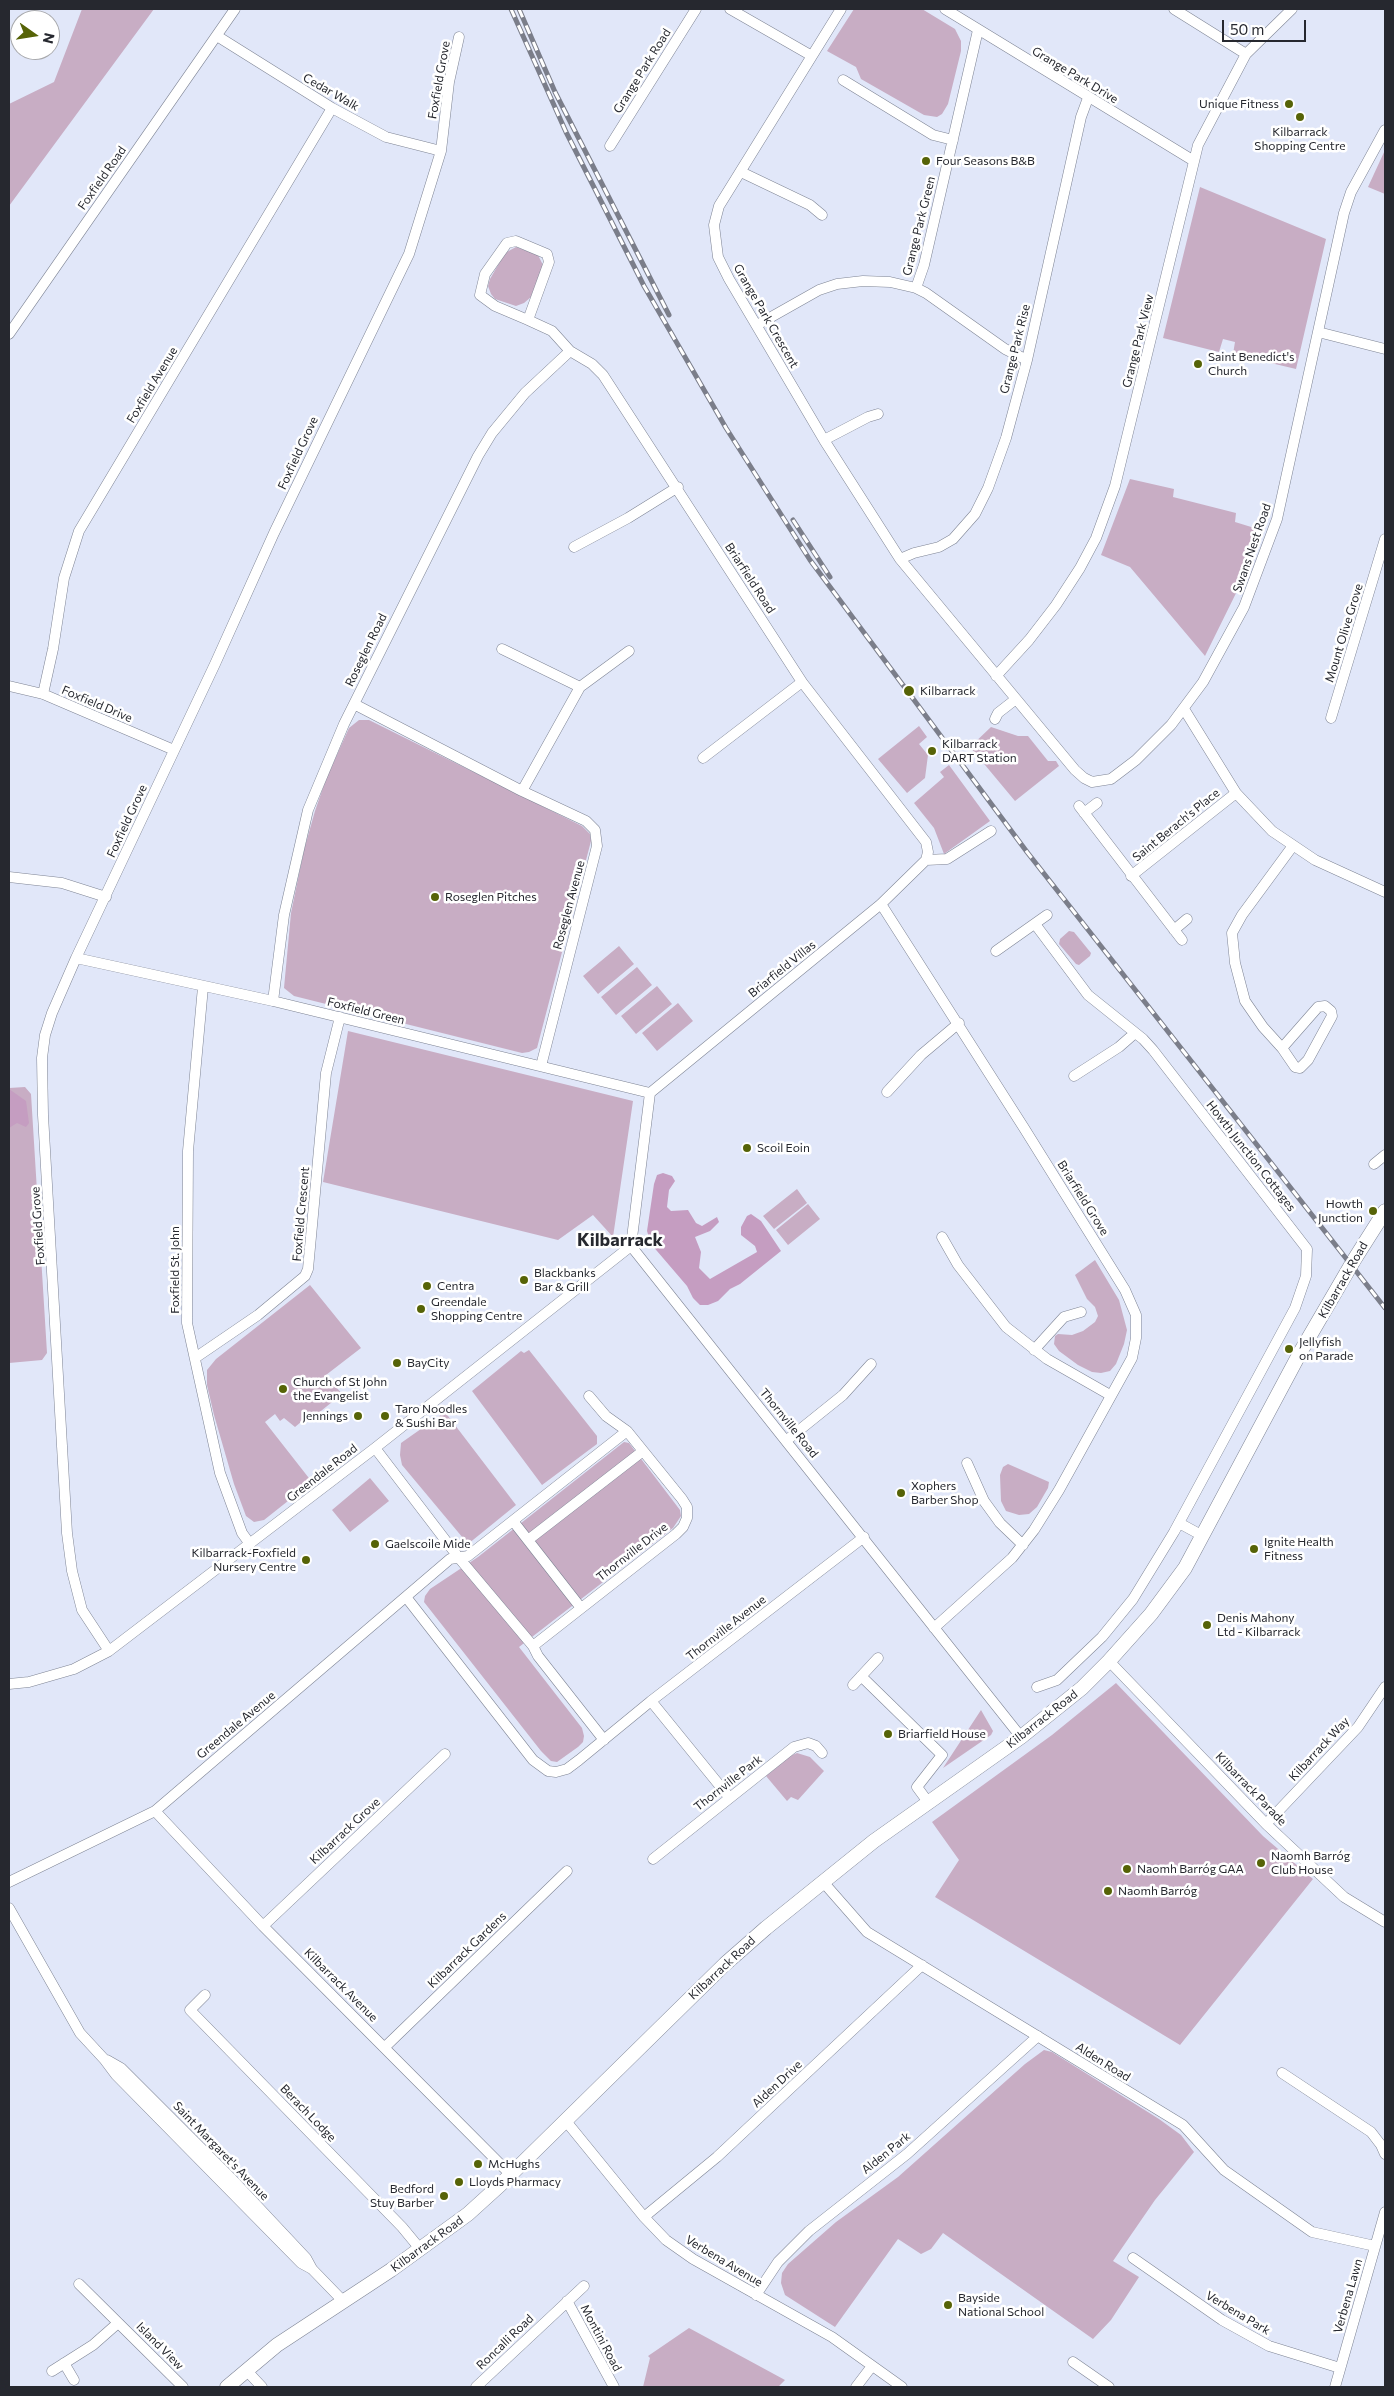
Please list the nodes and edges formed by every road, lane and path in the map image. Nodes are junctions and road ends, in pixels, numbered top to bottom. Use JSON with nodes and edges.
{"nodes":[{"id":1,"x":234,"y":9,"type":"edge"},
{"id":2,"x":696,"y":9,"type":"edge"},
{"id":3,"x":730,"y":9,"type":"edge"},
{"id":4,"x":841,"y":9,"type":"edge"},
{"id":5,"x":945,"y":9,"type":"edge"},
{"id":6,"x":1174,"y":9,"type":"edge"},
{"id":7,"x":1292,"y":9,"type":"edge"},
{"id":8,"x":978,"y":30,"type":"junction"},
{"id":9,"x":216,"y":36,"type":"junction"},
{"id":10,"x":459,"y":37,"type":"dead end"},
{"id":11,"x":1246,"y":54,"type":"junction"},
{"id":12,"x":812,"y":56,"type":"junction"},
{"id":13,"x":843,"y":80,"type":"dead end"},
{"id":14,"x":1088,"y":98,"type":"junction"},
{"id":15,"x":332,"y":108,"type":"junction"},
{"id":16,"x":1385,"y":130,"type":"edge"},
{"id":17,"x":953,"y":140,"type":"junction"},
{"id":18,"x":610,"y":146,"type":"dead end"},
{"id":19,"x":441,"y":151,"type":"junction"},
{"id":20,"x":1194,"y":161,"type":"junction"},
{"id":21,"x":741,"y":172,"type":"junction"},
{"id":22,"x":822,"y":215,"type":"dead end"},
{"id":23,"x":916,"y":288,"type":"junction"},
{"id":24,"x":528,"y":320,"type":"junction"},
{"id":25,"x":757,"y":325,"type":"junction"},
{"id":26,"x":1318,"y":332,"type":"junction"},
{"id":27,"x":9,"y":334,"type":"edge"},
{"id":28,"x":1385,"y":349,"type":"edge"},
{"id":29,"x":570,"y":351,"type":"junction"},
{"id":30,"x":1027,"y":360,"type":"junction"},
{"id":31,"x":878,"y":414,"type":"dead end"},
{"id":32,"x":824,"y":440,"type":"junction"},
{"id":33,"x":678,"y":487,"type":"junction"},
{"id":34,"x":1385,"y":539,"type":"edge"},
{"id":35,"x":574,"y":546,"type":"dead end"},
{"id":36,"x":1383,"y":555,"type":"edge"},
{"id":37,"x":900,"y":559,"type":"junction"},
{"id":38,"x":502,"y":649,"type":"dead end"},
{"id":39,"x":629,"y":651,"type":"dead end"},
{"id":40,"x":996,"y":676,"type":"junction"},
{"id":41,"x":802,"y":682,"type":"junction"},
{"id":42,"x":9,"y":686,"type":"edge"},
{"id":43,"x":580,"y":687,"type":"junction"},
{"id":44,"x":43,"y":694,"type":"junction"},
{"id":45,"x":1016,"y":699,"type":"junction"},
{"id":46,"x":354,"y":704,"type":"junction"},
{"id":47,"x":1184,"y":709,"type":"junction"},
{"id":48,"x":1331,"y":718,"type":"dead end"},
{"id":49,"x":995,"y":719,"type":"dead end"},
{"id":50,"x":174,"y":750,"type":"junction"},
{"id":51,"x":702,"y":758,"type":"dead end"},
{"id":52,"x":522,"y":792,"type":"junction"},
{"id":53,"x":1236,"y":794,"type":"junction"},
{"id":54,"x":1097,"y":802,"type":"dead end"},
{"id":55,"x":991,"y":831,"type":"dead end"},
{"id":56,"x":1292,"y":847,"type":"junction"},
{"id":57,"x":926,"y":860,"type":"junction"},
{"id":58,"x":1132,"y":876,"type":"junction"},
{"id":59,"x":9,"y":877,"type":"edge"},
{"id":60,"x":1385,"y":892,"type":"edge"},
{"id":61,"x":106,"y":897,"type":"junction"},
{"id":62,"x":881,"y":904,"type":"junction"},
{"id":63,"x":1047,"y":915,"type":"dead end"},
{"id":64,"x":1187,"y":920,"type":"dead end"},
{"id":65,"x":1035,"y":924,"type":"junction"},
{"id":66,"x":1174,"y":930,"type":"junction"},
{"id":67,"x":1182,"y":940,"type":"dead end"},
{"id":68,"x":996,"y":951,"type":"dead end"},
{"id":69,"x":76,"y":958,"type":"junction"},
{"id":70,"x":203,"y":987,"type":"junction"},
{"id":71,"x":273,"y":1001,"type":"junction"},
{"id":72,"x":340,"y":1017,"type":"junction"},
{"id":73,"x":958,"y":1023,"type":"junction"},
{"id":74,"x":1135,"y":1033,"type":"junction"},
{"id":75,"x":1282,"y":1048,"type":"junction"},
{"id":76,"x":541,"y":1066,"type":"junction"},
{"id":77,"x":1074,"y":1076,"type":"dead end"},
{"id":78,"x":887,"y":1092,"type":"dead end"},
{"id":79,"x":650,"y":1093,"type":"junction"},
{"id":80,"x":1385,"y":1155,"type":"edge"},
{"id":81,"x":1374,"y":1164,"type":"dead end"},
{"id":82,"x":1385,"y":1211,"type":"edge"},
{"id":83,"x":942,"y":1236,"type":"dead end"},
{"id":84,"x":631,"y":1246,"type":"junction"},
{"id":85,"x":1295,"y":1308,"type":"joint"},
{"id":86,"x":1080,"y":1312,"type":"dead end"},
{"id":87,"x":1034,"y":1350,"type":"junction"},
{"id":88,"x":195,"y":1358,"type":"junction"},
{"id":89,"x":871,"y":1364,"type":"dead end"},
{"id":90,"x":1110,"y":1395,"type":"junction"},
{"id":91,"x":589,"y":1396,"type":"dead end"},
{"id":92,"x":627,"y":1431,"type":"junction"},
{"id":93,"x":787,"y":1440,"type":"junction"},
{"id":94,"x":375,"y":1448,"type":"junction"},
{"id":95,"x":643,"y":1451,"type":"junction"},
{"id":96,"x":967,"y":1463,"type":"dead end"},
{"id":97,"x":513,"y":1521,"type":"junction"},
{"id":98,"x":1179,"y":1522,"type":"junction"},
{"id":99,"x":1203,"y":1536,"type":"junction"},
{"id":100,"x":864,"y":1537,"type":"junction"},
{"id":101,"x":528,"y":1540,"type":"junction"},
{"id":102,"x":250,"y":1544,"type":"junction"},
{"id":103,"x":1023,"y":1545,"type":"junction"},
{"id":104,"x":459,"y":1558,"type":"junction"},
{"id":105,"x":406,"y":1597,"type":"junction"},
{"id":106,"x":581,"y":1608,"type":"junction"},
{"id":107,"x":934,"y":1628,"type":"junction"},
{"id":108,"x":533,"y":1646,"type":"junction"},
{"id":109,"x":109,"y":1651,"type":"junction"},
{"id":110,"x":878,"y":1658,"type":"dead end"},
{"id":111,"x":1109,"y":1661,"type":"junction"},
{"id":112,"x":861,"y":1676,"type":"junction"},
{"id":113,"x":9,"y":1684,"type":"edge"},
{"id":114,"x":853,"y":1685,"type":"dead end"},
{"id":115,"x":1385,"y":1686,"type":"edge"},
{"id":116,"x":1037,"y":1687,"type":"dead end"},
{"id":117,"x":651,"y":1701,"type":"junction"},
{"id":118,"x":1021,"y":1737,"type":"junction"},
{"id":119,"x":604,"y":1740,"type":"junction"},
{"id":120,"x":822,"y":1753,"type":"dead end"},
{"id":121,"x":445,"y":1754,"type":"dead end"},
{"id":122,"x":729,"y":1797,"type":"junction"},
{"id":123,"x":928,"y":1802,"type":"junction"},
{"id":124,"x":155,"y":1811,"type":"junction"},
{"id":125,"x":1266,"y":1824,"type":"junction"},
{"id":126,"x":653,"y":1859,"type":"dead end"},
{"id":127,"x":567,"y":1871,"type":"dead end"},
{"id":128,"x":9,"y":1882,"type":"edge"},
{"id":129,"x":824,"y":1883,"type":"junction"},
{"id":130,"x":9,"y":1908,"type":"edge"},
{"id":131,"x":1385,"y":1922,"type":"edge"},
{"id":132,"x":263,"y":1926,"type":"junction"},
{"id":133,"x":922,"y":1965,"type":"junction"},
{"id":134,"x":205,"y":1995,"type":"dead end"},
{"id":135,"x":1038,"y":2036,"type":"junction"},
{"id":136,"x":385,"y":2047,"type":"junction"},
{"id":137,"x":1282,"y":2073,"type":"dead end"},
{"id":138,"x":565,"y":2120,"type":"junction"},
{"id":139,"x":1385,"y":2154,"type":"edge"},
{"id":140,"x":510,"y":2174,"type":"junction"},
{"id":141,"x":1385,"y":2212,"type":"edge"},
{"id":142,"x":644,"y":2217,"type":"junction"},
{"id":143,"x":1375,"y":2246,"type":"junction"},
{"id":144,"x":421,"y":2250,"type":"junction"},
{"id":145,"x":1133,"y":2258,"type":"dead end"},
{"id":146,"x":79,"y":2284,"type":"dead end"},
{"id":147,"x":584,"y":2286,"type":"dead end"},
{"id":148,"x":756,"y":2295,"type":"junction"},
{"id":149,"x":343,"y":2301,"type":"junction"},
{"id":150,"x":567,"y":2301,"type":"junction"},
{"id":151,"x":551,"y":2315,"type":"joint"},
{"id":152,"x":118,"y":2323,"type":"junction"},
{"id":153,"x":1073,"y":2362,"type":"dead end"},
{"id":154,"x":64,"y":2363,"type":"junction"},
{"id":155,"x":872,"y":2366,"type":"junction"},
{"id":156,"x":1340,"y":2368,"type":"junction"},
{"id":157,"x":246,"y":2370,"type":"junction"},
{"id":158,"x":52,"y":2371,"type":"dead end"},
{"id":159,"x":74,"y":2380,"type":"dead end"},
{"id":160,"x":183,"y":2387,"type":"edge"},
{"id":161,"x":227,"y":2387,"type":"edge"},
{"id":162,"x":262,"y":2387,"type":"edge"},
{"id":163,"x":476,"y":2387,"type":"edge"},
{"id":164,"x":614,"y":2387,"type":"edge"},
{"id":165,"x":856,"y":2387,"type":"edge"},
{"id":166,"x":902,"y":2387,"type":"edge"},
{"id":167,"x":1109,"y":2387,"type":"edge"},
{"id":168,"x":1335,"y":2387,"type":"edge"}],
"edges":[{"from":1,"to":9,"type":"street","name":"Foxfield Road"},
{"from":2,"to":18,"type":"street","name":"Grange Park Road"},
{"from":3,"to":12,"type":"street"},
{"from":4,"to":12,"type":"street","name":"Grange Park Crescent"},
{"from":5,"to":8,"type":"street","name":"Grange Park Drive"},
{"from":6,"to":11,"type":"street"},
{"from":7,"to":11,"type":"street","name":"Grange Park View"},
{"from":8,"to":14,"type":"street","name":"Grange Park Drive"},
{"from":8,"to":17,"type":"street","name":"Grange Park Green"},
{"from":9,"to":15,"type":"street","name":"Cedar Walk"},
{"from":9,"to":27,"type":"street","name":"Foxfield Road"},
{"from":10,"to":19,"type":"street","name":"Foxfield Grove"},
{"from":11,"to":20,"type":"street","name":"Grange Park View"},
{"from":12,"to":21,"type":"street","name":"Grange Park Crescent"},
{"from":13,"to":17,"type":"street"},
{"from":14,"to":20,"type":"street","name":"Grange Park Drive"},
{"from":14,"to":30,"type":"street","name":"Grange Park Rise"},
{"from":15,"to":19,"type":"street","name":"Cedar Walk"},
{"from":15,"to":44,"type":"street","name":"Foxfield Avenue"},
{"from":16,"to":26,"type":"street","name":"Swans Nest Road"},
{"from":17,"to":23,"type":"street","name":"Grange Park Green"},
{"from":19,"to":50,"type":"street","name":"Foxfield Grove"},
{"from":20,"to":40,"type":"street","name":"Grange Park View"},
{"from":21,"to":22,"type":"street"},
{"from":21,"to":25,"type":"street","name":"Grange Park Crescent"},
{"from":23,"to":25,"type":"street"},
{"from":23,"to":30,"type":"street"},
{"from":24,"to":24,"type":"street","name":"Briarfield Road"},
{"from":24,"to":29,"type":"street","name":"Briarfield Road"},
{"from":25,"to":32,"type":"street","name":"Grange Park Crescent"},
{"from":26,"to":28,"type":"street"},
{"from":26,"to":47,"type":"street","name":"Swans Nest Road"},
{"from":29,"to":33,"type":"street","name":"Briarfield Road"},
{"from":29,"to":46,"type":"street","name":"Roseglen Road"},
{"from":30,"to":37,"type":"street","name":"Grange Park Rise"},
{"from":31,"to":32,"type":"street"},
{"from":32,"to":37,"type":"street","name":"Grange Park Crescent"},
{"from":33,"to":35,"type":"street"},
{"from":33,"to":41,"type":"street","name":"Briarfield Road"},
{"from":34,"to":36,"type":"street","name":"Mount Olive Grove"},
{"from":36,"to":48,"type":"street","name":"Mount Olive Grove"},
{"from":37,"to":40,"type":"street","name":"Grange Park Crescent"},
{"from":38,"to":43,"type":"street"},
{"from":39,"to":43,"type":"street"},
{"from":40,"to":45,"type":"street","name":"Swans Nest Road"},
{"from":41,"to":51,"type":"street"},
{"from":41,"to":57,"type":"street","name":"Briarfield Road"},
{"from":42,"to":44,"type":"street","name":"Foxfield Drive"},
{"from":43,"to":52,"type":"street"},
{"from":44,"to":50,"type":"street","name":"Foxfield Drive"},
{"from":45,"to":47,"type":"street","name":"Swans Nest Road"},
{"from":45,"to":49,"type":"street"},
{"from":46,"to":52,"type":"street","name":"Roseglen Avenue"},
{"from":46,"to":71,"type":"street","name":"Roseglen Road"},
{"from":47,"to":53,"type":"street"},
{"from":50,"to":61,"type":"street","name":"Foxfield Grove"},
{"from":52,"to":76,"type":"street","name":"Roseglen Avenue"},
{"from":53,"to":56,"type":"street"},
{"from":53,"to":58,"type":"street","name":"Saint Berach's Place"},
{"from":54,"to":58,"type":"street","name":"Saint Berach's Place"},
{"from":55,"to":57,"type":"street"},
{"from":56,"to":60,"type":"street"},
{"from":56,"to":75,"type":"street"},
{"from":57,"to":62,"type":"street","name":"Briarfield Villas"},
{"from":58,"to":66,"type":"street","name":"Saint Berach's Place"},
{"from":59,"to":61,"type":"street"},
{"from":61,"to":69,"type":"street","name":"Foxfield Grove"},
{"from":62,"to":73,"type":"street","name":"Briarfield Grove"},
{"from":62,"to":79,"type":"street","name":"Briarfield Villas"},
{"from":63,"to":65,"type":"street"},
{"from":64,"to":66,"type":"street"},
{"from":65,"to":68,"type":"street"},
{"from":65,"to":74,"type":"street","name":"Howth Junction Cottages"},
{"from":66,"to":67,"type":"street","name":"Saint Berach's Place"},
{"from":69,"to":70,"type":"street","name":"Foxfield Green"},
{"from":69,"to":109,"type":"street","name":"Foxfield Grove"},
{"from":70,"to":71,"type":"street","name":"Foxfield Green"},
{"from":70,"to":88,"type":"street","name":"Foxfield St. John"},
{"from":71,"to":72,"type":"street","name":"Foxfield Green"},
{"from":72,"to":76,"type":"street","name":"Foxfield Green"},
{"from":72,"to":88,"type":"street","name":"Foxfield Crescent"},
{"from":73,"to":78,"type":"street"},
{"from":73,"to":90,"type":"street","name":"Briarfield Grove"},
{"from":74,"to":77,"type":"street"},
{"from":74,"to":85,"type":"street","name":"Howth Junction Cottages"},
{"from":75,"to":75,"type":"street"},
{"from":76,"to":79,"type":"street","name":"Foxfield Green"},
{"from":79,"to":84,"type":"street"},
{"from":80,"to":81,"type":"street"},
{"from":82,"to":99,"type":"main road","name":"Kilbarrack Road"},
{"from":83,"to":87,"type":"street"},
{"from":84,"to":93,"type":"street","name":"Thornville Road"},
{"from":84,"to":94,"type":"street","name":"Greendale Road"},
{"from":85,"to":98,"type":"street","name":"Kilbarrack Road"},
{"from":86,"to":87,"type":"street"},
{"from":87,"to":90,"type":"street"},
{"from":88,"to":102,"type":"street","name":"Foxfield St. John"},
{"from":89,"to":93,"type":"street"},
{"from":90,"to":103,"type":"street","name":"Briarfield Grove"},
{"from":91,"to":92,"type":"street","name":"Thornville Drive"},
{"from":92,"to":95,"type":"street","name":"Thornville Drive"},
{"from":92,"to":97,"type":"street","name":"Greendale Avenue"},
{"from":93,"to":100,"type":"street","name":"Thornville Road"},
{"from":94,"to":102,"type":"street","name":"Greendale Road"},
{"from":94,"to":104,"type":"street"},
{"from":95,"to":101,"type":"street"},
{"from":95,"to":106,"type":"street","name":"Thornville Drive"},
{"from":96,"to":103,"type":"street"},
{"from":97,"to":101,"type":"street"},
{"from":97,"to":104,"type":"street","name":"Greendale Avenue"},
{"from":98,"to":99,"type":"street"},
{"from":98,"to":116,"type":"street","name":"Kilbarrack Road"},
{"from":99,"to":111,"type":"main road","name":"Kilbarrack Road"},
{"from":100,"to":107,"type":"street","name":"Thornville Road"},
{"from":100,"to":117,"type":"street","name":"Thornville Avenue"},
{"from":101,"to":106,"type":"street"},
{"from":102,"to":109,"type":"street","name":"Greendale Road"},
{"from":103,"to":107,"type":"street","name":"Briarfield Grove"},
{"from":104,"to":105,"type":"street","name":"Greendale Avenue"},
{"from":104,"to":108,"type":"street"},
{"from":105,"to":119,"type":"street","name":"Thornville Avenue"},
{"from":105,"to":124,"type":"street","name":"Greendale Avenue"},
{"from":106,"to":108,"type":"street","name":"Thornville Drive"},
{"from":107,"to":118,"type":"street","name":"Thornville Road"},
{"from":108,"to":119,"type":"street"},
{"from":109,"to":113,"type":"street","name":"Greendale Road"},
{"from":110,"to":112,"type":"street"},
{"from":111,"to":118,"type":"main road","name":"Kilbarrack Road"},
{"from":111,"to":125,"type":"street","name":"Kilbarrack Parade"},
{"from":112,"to":114,"type":"street"},
{"from":112,"to":123,"type":"street"},
{"from":115,"to":125,"type":"street","name":"Kilbarrack Way"},
{"from":117,"to":119,"type":"street","name":"Thornville Avenue"},
{"from":117,"to":122,"type":"street"},
{"from":118,"to":123,"type":"main road","name":"Kilbarrack Road"},
{"from":120,"to":122,"type":"street","name":"Thornville Park"},
{"from":121,"to":132,"type":"street","name":"Kilbarrack Grove"},
{"from":122,"to":126,"type":"street","name":"Thornville Park"},
{"from":123,"to":129,"type":"main road","name":"Kilbarrack Road"},
{"from":124,"to":128,"type":"street","name":"Greendale Avenue"},
{"from":124,"to":132,"type":"street","name":"Kilbarrack Avenue"},
{"from":125,"to":131,"type":"street","name":"Kilbarrack Parade"},
{"from":127,"to":136,"type":"street","name":"Kilbarrack Gardens"},
{"from":129,"to":133,"type":"street","name":"Alden Road"},
{"from":129,"to":138,"type":"main road","name":"Kilbarrack Road"},
{"from":130,"to":149,"type":"street","name":"Saint Margaret's Avenue"},
{"from":132,"to":136,"type":"street","name":"Kilbarrack Avenue"},
{"from":133,"to":135,"type":"street","name":"Alden Road"},
{"from":133,"to":142,"type":"street","name":"Alden Drive"},
{"from":134,"to":144,"type":"street","name":"Berach Lodge"},
{"from":135,"to":143,"type":"street","name":"Alden Road"},
{"from":135,"to":148,"type":"street","name":"Alden Park"},
{"from":136,"to":140,"type":"street","name":"Kilbarrack Avenue"},
{"from":137,"to":139,"type":"street"},
{"from":138,"to":140,"type":"main road","name":"Kilbarrack Road"},
{"from":138,"to":142,"type":"street","name":"Verbena Avenue"},
{"from":140,"to":144,"type":"main road","name":"Kilbarrack Road"},
{"from":141,"to":143,"type":"street","name":"Verbena Lawn"},
{"from":142,"to":148,"type":"street","name":"Verbena Avenue"},
{"from":143,"to":156,"type":"street","name":"Verbena Lawn"},
{"from":144,"to":149,"type":"main road","name":"Kilbarrack Road"},
{"from":145,"to":156,"type":"street","name":"Verbena Park"},
{"from":146,"to":152,"type":"street","name":"Island View"},
{"from":147,"to":150,"type":"street","name":"Montini Road"},
{"from":148,"to":155,"type":"street","name":"Verbena Avenue"},
{"from":149,"to":157,"type":"main road","name":"Kilbarrack Road"},
{"from":150,"to":151,"type":"street","name":"Montini Road"},
{"from":150,"to":164,"type":"street","name":"Montini Road"},
{"from":151,"to":163,"type":"street","name":"Roncalli Road"},
{"from":152,"to":154,"type":"street","name":"Island View"},
{"from":152,"to":160,"type":"street","name":"Island View"},
{"from":153,"to":167,"type":"street"},
{"from":154,"to":158,"type":"street","name":"Island View"},
{"from":154,"to":159,"type":"street"},
{"from":155,"to":165,"type":"street"},
{"from":155,"to":166,"type":"street","name":"Verbena Avenue"},
{"from":156,"to":168,"type":"street","name":"Verbena Lawn"},
{"from":157,"to":161,"type":"main road","name":"Kilbarrack Road"},
{"from":157,"to":162,"type":"street"}]}
